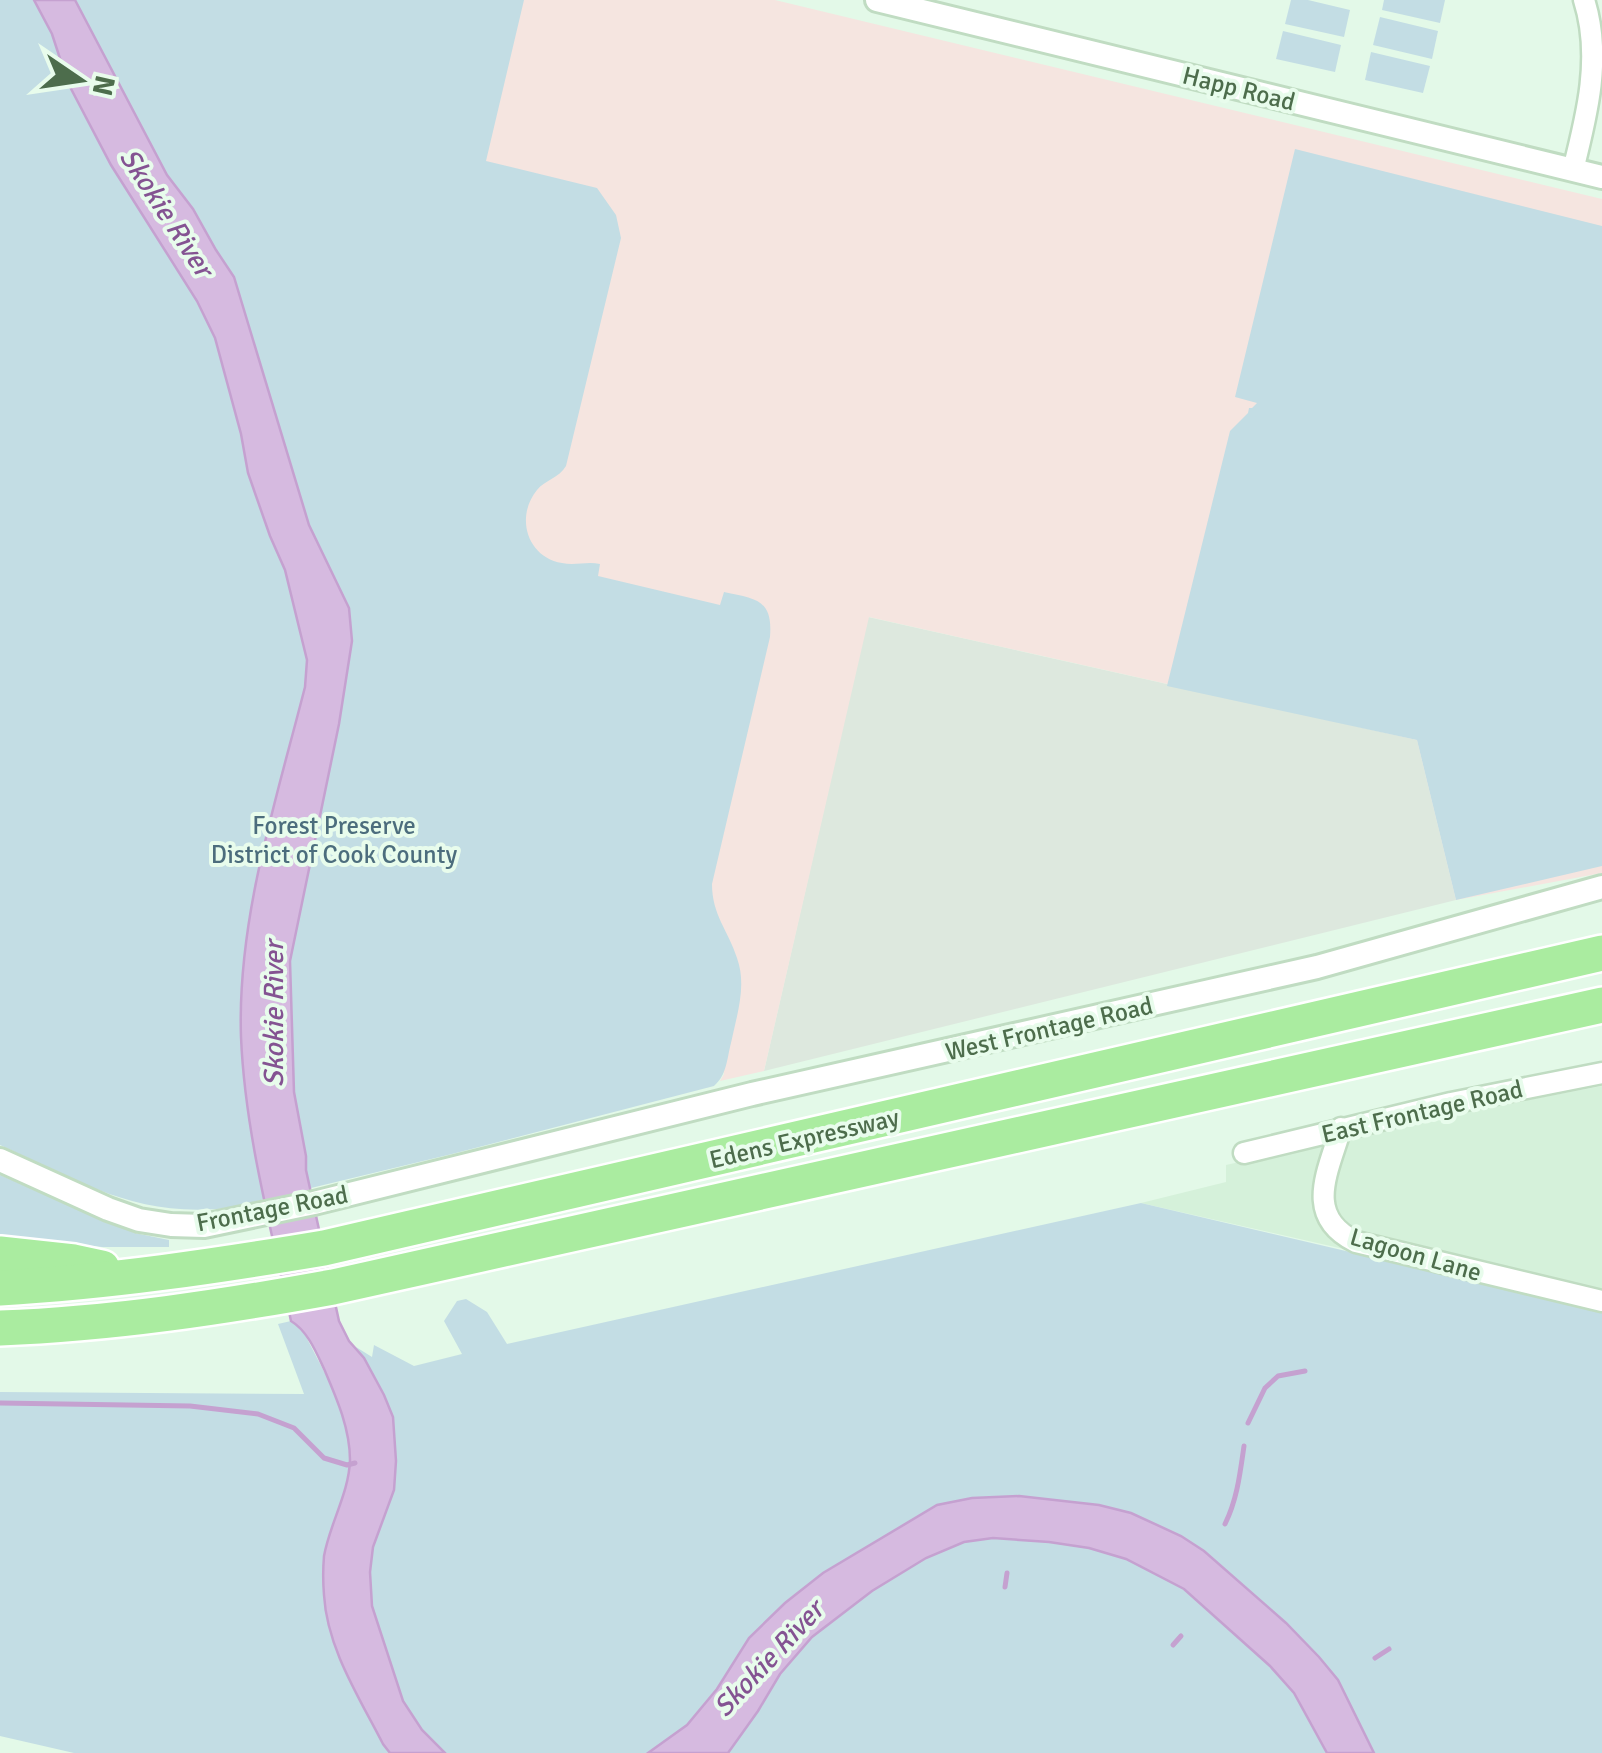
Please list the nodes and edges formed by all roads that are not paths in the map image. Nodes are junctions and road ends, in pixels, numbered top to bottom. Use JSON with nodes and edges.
{"nodes":[{"id":1,"x":877,"y":0,"type":"edge"},
{"id":2,"x":1584,"y":0,"type":"edge"},
{"id":3,"x":1573,"y":170,"type":"junction"},
{"id":4,"x":1602,"y":177,"type":"edge"},
{"id":5,"x":1602,"y":887,"type":"edge"},
{"id":6,"x":1602,"y":954,"type":"edge"},
{"id":7,"x":1602,"y":1006,"type":"edge"},
{"id":8,"x":1602,"y":1073,"type":"edge"},
{"id":9,"x":1341,"y":1128,"type":"junction"},
{"id":10,"x":1244,"y":1153,"type":"dead end"},
{"id":11,"x":493,"y":1159,"type":"joint"},
{"id":12,"x":0,"y":1160,"type":"edge"},
{"id":13,"x":0,"y":1254,"type":"edge"},
{"id":14,"x":137,"y":1276,"type":"junction"},
{"id":15,"x":0,"y":1288,"type":"edge"},
{"id":16,"x":1602,"y":1301,"type":"edge"},
{"id":17,"x":56,"y":1326,"type":"junction"},
{"id":18,"x":0,"y":1328,"type":"edge"},
{"id":19,"x":0,"y":1349,"type":"edge"}],
"edges":[{"from":1,"to":3,"type":"street","name":"Happ Road"},
{"from":2,"to":3,"type":"street"},
{"from":3,"to":4,"type":"street","name":"Happ Road"},
{"from":5,"to":11,"type":"street","name":"West Frontage Road"},
{"from":6,"to":14,"type":"highway","name":"Edens Expressway"},
{"from":7,"to":17,"type":"highway","name":"Edens Expressway"},
{"from":8,"to":9,"type":"street","name":"East Frontage Road"},
{"from":9,"to":10,"type":"street","name":"East Frontage Road"},
{"from":9,"to":16,"type":"street","name":"Lagoon Lane"},
{"from":11,"to":12,"type":"street","name":"Frontage Road"},
{"from":13,"to":14,"type":"highway"},
{"from":14,"to":15,"type":"highway","name":"Edens Expressway"},
{"from":17,"to":18,"type":"highway","name":"Edens Expressway"},
{"from":17,"to":19,"type":"highway"}]}
